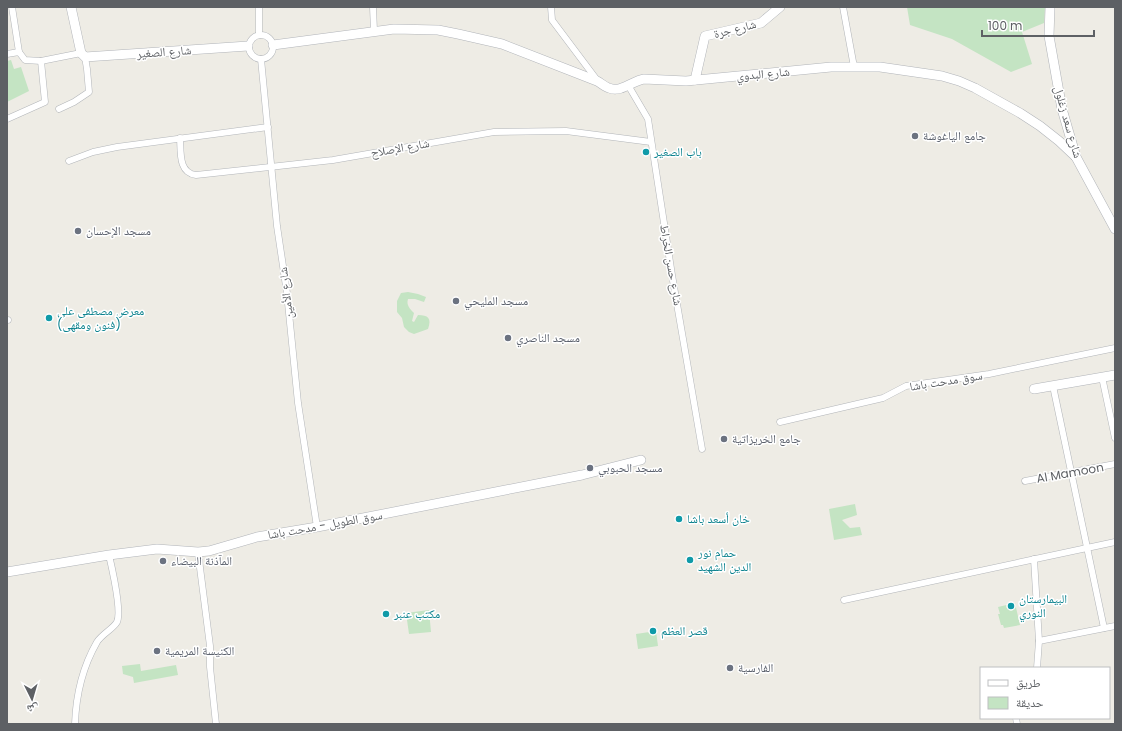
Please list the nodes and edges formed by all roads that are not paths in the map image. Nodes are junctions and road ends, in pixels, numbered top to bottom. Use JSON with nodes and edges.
{"nodes":[{"id":1,"x":12,"y":7,"type":"edge"},
{"id":2,"x":71,"y":7,"type":"edge"},
{"id":3,"x":259,"y":7,"type":"edge"},
{"id":4,"x":373,"y":7,"type":"edge"},
{"id":5,"x":551,"y":7,"type":"edge"},
{"id":6,"x":780,"y":7,"type":"edge"},
{"id":7,"x":843,"y":7,"type":"edge"},
{"id":8,"x":1050,"y":7,"type":"edge"},
{"id":9,"x":374,"y":31,"type":"junction"},
{"id":10,"x":259,"y":35,"type":"junction"},
{"id":11,"x":273,"y":45,"type":"junction"},
{"id":12,"x":248,"y":46,"type":"junction"},
{"id":13,"x":19,"y":52,"type":"junction"},
{"id":14,"x":7,"y":54,"type":"edge"},
{"id":15,"x":83,"y":55,"type":"junction"},
{"id":16,"x":261,"y":59,"type":"junction"},
{"id":17,"x":41,"y":61,"type":"junction"},
{"id":18,"x":854,"y":67,"type":"junction"},
{"id":19,"x":695,"y":80,"type":"junction"},
{"id":20,"x":597,"y":81,"type":"junction"},
{"id":21,"x":628,"y":85,"type":"junction"},
{"id":22,"x":59,"y":109,"type":"dead end"},
{"id":23,"x":7,"y":119,"type":"edge"},
{"id":24,"x":268,"y":127,"type":"junction"},
{"id":25,"x":180,"y":138,"type":"junction"},
{"id":26,"x":650,"y":142,"type":"junction"},
{"id":27,"x":1076,"y":156,"type":"junction"},
{"id":28,"x":69,"y":161,"type":"dead end"},
{"id":29,"x":272,"y":167,"type":"junction"},
{"id":30,"x":1115,"y":229,"type":"edge"},
{"id":31,"x":1115,"y":348,"type":"edge"},
{"id":32,"x":1115,"y":374,"type":"edge"},
{"id":33,"x":1102,"y":377,"type":"junction"},
{"id":34,"x":1053,"y":386,"type":"junction"},
{"id":35,"x":1034,"y":389,"type":"dead end"},
{"id":36,"x":780,"y":422,"type":"dead end"},
{"id":37,"x":1115,"y":438,"type":"edge"},
{"id":38,"x":702,"y":449,"type":"dead end"},
{"id":39,"x":641,"y":460,"type":"dead end"},
{"id":40,"x":1115,"y":464,"type":"edge"},
{"id":41,"x":1071,"y":472,"type":"junction"},
{"id":42,"x":1025,"y":481,"type":"dead end"},
{"id":43,"x":317,"y":527,"type":"junction"},
{"id":44,"x":1115,"y":542,"type":"edge"},
{"id":45,"x":1087,"y":548,"type":"junction"},
{"id":46,"x":198,"y":552,"type":"junction"},
{"id":47,"x":109,"y":555,"type":"junction"},
{"id":48,"x":1034,"y":559,"type":"junction"},
{"id":49,"x":7,"y":572,"type":"edge"},
{"id":50,"x":844,"y":600,"type":"dead end"},
{"id":51,"x":1115,"y":626,"type":"edge"},
{"id":52,"x":1104,"y":628,"type":"junction"},
{"id":53,"x":1039,"y":641,"type":"junction"},
{"id":54,"x":1037,"y":667,"type":"edge"},
{"id":55,"x":76,"y":724,"type":"edge"},
{"id":56,"x":216,"y":724,"type":"edge"}],
"edges":[{"from":1,"to":13,"type":"street"},
{"from":2,"to":15,"type":"street"},
{"from":3,"to":10,"type":"street"},
{"from":4,"to":9,"type":"street"},
{"from":5,"to":20,"type":"street"},
{"from":6,"to":19,"type":"street","name":"شارع جرة"},
{"from":7,"to":18,"type":"street"},
{"from":8,"to":27,"type":"street","name":"شارع سعد زغلول"},
{"from":9,"to":11,"type":"street"},
{"from":9,"to":20,"type":"street","name":"شارع البدوي"},
{"from":10,"to":11,"type":"street"},
{"from":10,"to":12,"type":"street"},
{"from":11,"to":16,"type":"street"},
{"from":12,"to":15,"type":"street","name":"شارع الصغير"},
{"from":12,"to":16,"type":"street"},
{"from":13,"to":14,"type":"street"},
{"from":13,"to":17,"type":"street"},
{"from":15,"to":17,"type":"street"},
{"from":15,"to":22,"type":"street"},
{"from":16,"to":24,"type":"street","name":"شارع الأمين"},
{"from":17,"to":23,"type":"street"},
{"from":18,"to":19,"type":"street","name":"شارع البدوي"},
{"from":18,"to":27,"type":"street","name":"شارع البدوي"},
{"from":19,"to":21,"type":"street","name":"شارع البدوي"},
{"from":20,"to":21,"type":"street","name":"شارع البدوي"},
{"from":21,"to":26,"type":"street","name":"شارع حسن الخراط"},
{"from":24,"to":25,"type":"street"},
{"from":24,"to":29,"type":"street","name":"شارع الأمين"},
{"from":25,"to":28,"type":"street"},
{"from":25,"to":29,"type":"street","name":"شارع الإصلاح"},
{"from":26,"to":29,"type":"street","name":"شارع الإصلاح"},
{"from":26,"to":38,"type":"street","name":"شارع حسن الخراط"},
{"from":27,"to":30,"type":"street","name":"شارع سعد زغلول"},
{"from":29,"to":43,"type":"street","name":"شارع الأمين"},
{"from":31,"to":36,"type":"street","name":"سوق مدحت باشا"},
{"from":32,"to":33,"type":"street"},
{"from":33,"to":34,"type":"street"},
{"from":33,"to":37,"type":"street"},
{"from":34,"to":35,"type":"street"},
{"from":34,"to":41,"type":"street"},
{"from":39,"to":43,"type":"street","name":"سوق الطويل - مدحت باشا"},
{"from":40,"to":41,"type":"street","name":"Al Mamoon"},
{"from":41,"to":42,"type":"street","name":"Al Mamoon"},
{"from":41,"to":45,"type":"street"},
{"from":43,"to":46,"type":"street","name":"سوق الطويل - مدحت باشا"},
{"from":44,"to":45,"type":"street"},
{"from":45,"to":48,"type":"street"},
{"from":45,"to":52,"type":"street"},
{"from":46,"to":47,"type":"street","name":"سوق الطويل - مدحت باشا"},
{"from":46,"to":56,"type":"street"},
{"from":47,"to":49,"type":"street","name":"سوق الطويل - مدحت باشا"},
{"from":47,"to":55,"type":"street"},
{"from":48,"to":50,"type":"street"},
{"from":48,"to":53,"type":"street"},
{"from":51,"to":52,"type":"street"},
{"from":52,"to":53,"type":"street"},
{"from":53,"to":54,"type":"street"}]}
